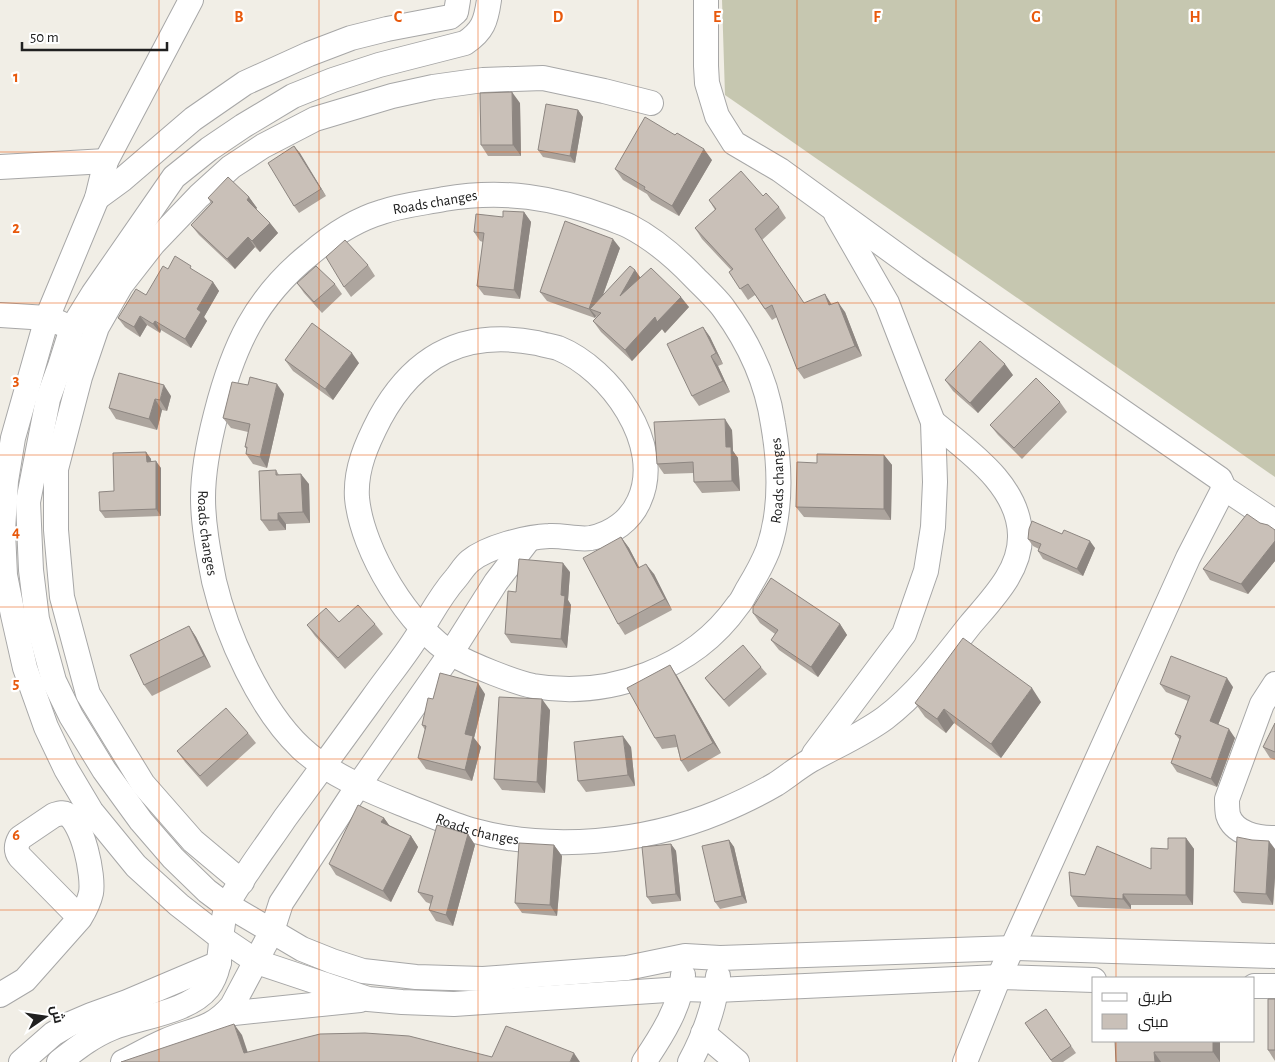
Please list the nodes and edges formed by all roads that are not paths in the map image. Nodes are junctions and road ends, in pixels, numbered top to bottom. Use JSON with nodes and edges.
{"nodes":[{"id":1,"x":191,"y":0,"type":"edge"},
{"id":2,"x":458,"y":0,"type":"edge"},
{"id":3,"x":489,"y":0,"type":"edge"},
{"id":4,"x":706,"y":0,"type":"edge"},
{"id":5,"x":651,"y":103,"type":"dead end"},
{"id":6,"x":106,"y":161,"type":"junction"},
{"id":7,"x":0,"y":167,"type":"edge"},
{"id":8,"x":97,"y":198,"type":"junction"},
{"id":9,"x":831,"y":206,"type":"junction"},
{"id":10,"x":0,"y":315,"type":"edge"},
{"id":11,"x":46,"y":318,"type":"junction"},
{"id":12,"x":72,"y":328,"type":"junction"},
{"id":13,"x":933,"y":422,"type":"junction"},
{"id":14,"x":1224,"y":488,"type":"junction"},
{"id":15,"x":1275,"y":522,"type":"edge"},
{"id":16,"x":529,"y":539,"type":"junction"},
{"id":17,"x":422,"y":629,"type":"junction"},
{"id":18,"x":451,"y":654,"type":"junction"},
{"id":19,"x":1275,"y":684,"type":"edge"},
{"id":20,"x":71,"y":716,"type":"junction"},
{"id":21,"x":46,"y":727,"type":"junction"},
{"id":22,"x":808,"y":762,"type":"junction"},
{"id":23,"x":324,"y":765,"type":"junction"},
{"id":24,"x":358,"y":786,"type":"junction"},
{"id":25,"x":1275,"y":838,"type":"edge"},
{"id":26,"x":242,"y":882,"type":"junction"},
{"id":27,"x":227,"y":905,"type":"junction"},
{"id":28,"x":80,"y":918,"type":"dead end"},
{"id":29,"x":272,"y":931,"type":"junction"},
{"id":30,"x":220,"y":937,"type":"junction"},
{"id":31,"x":1014,"y":948,"type":"junction"},
{"id":32,"x":685,"y":956,"type":"junction"},
{"id":33,"x":1275,"y":956,"type":"edge"},
{"id":34,"x":720,"y":958,"type":"junction"},
{"id":35,"x":257,"y":962,"type":"junction"},
{"id":36,"x":219,"y":963,"type":"junction"},
{"id":37,"x":1000,"y":977,"type":"junction"},
{"id":38,"x":1092,"y":980,"type":"edge"},
{"id":39,"x":1255,"y":986,"type":"edge"},
{"id":40,"x":1275,"y":986,"type":"edge"},
{"id":41,"x":682,"y":989,"type":"junction"},
{"id":42,"x":717,"y":990,"type":"junction"},
{"id":43,"x":0,"y":995,"type":"edge"},
{"id":44,"x":368,"y":999,"type":"junction"},
{"id":45,"x":225,"y":1014,"type":"junction"},
{"id":46,"x":70,"y":1024,"type":"junction"},
{"id":47,"x":665,"y":1027,"type":"junction"},
{"id":48,"x":703,"y":1033,"type":"junction"},
{"id":49,"x":64,"y":1060,"type":"edge"},
{"id":50,"x":693,"y":1061,"type":"edge"},
{"id":51,"x":21,"y":1062,"type":"edge"},
{"id":52,"x":123,"y":1062,"type":"edge"},
{"id":53,"x":644,"y":1062,"type":"edge"},
{"id":54,"x":737,"y":1062,"type":"edge"},
{"id":55,"x":965,"y":1062,"type":"edge"}],
"edges":[{"from":1,"to":6,"type":"street"},
{"from":2,"to":8,"type":"street"},
{"from":3,"to":12,"type":"street"},
{"from":4,"to":9,"type":"street"},
{"from":5,"to":26,"type":"street"},
{"from":6,"to":7,"type":"street"},
{"from":6,"to":8,"type":"street"},
{"from":8,"to":11,"type":"street"},
{"from":9,"to":13,"type":"street"},
{"from":9,"to":14,"type":"street"},
{"from":10,"to":11,"type":"street"},
{"from":11,"to":12,"type":"street"},
{"from":11,"to":21,"type":"street"},
{"from":12,"to":20,"type":"street"},
{"from":13,"to":22,"type":"street"},
{"from":13,"to":22,"type":"street","name":"Roads changes"},
{"from":14,"to":15,"type":"street"},
{"from":14,"to":31,"type":"street"},
{"from":16,"to":17,"type":"street","name":"Roads changes"},
{"from":16,"to":17,"type":"street","name":"Roads changes"},
{"from":16,"to":18,"type":"street"},
{"from":17,"to":18,"type":"street","name":"Roads changes"},
{"from":17,"to":23,"type":"street","name":"Roads changes"},
{"from":18,"to":23,"type":"street","name":"Roads changes"},
{"from":18,"to":24,"type":"street"},
{"from":19,"to":25,"type":"street"},
{"from":20,"to":21,"type":"street"},
{"from":20,"to":27,"type":"street"},
{"from":21,"to":30,"type":"street"},
{"from":22,"to":24,"type":"street","name":"Roads changes"},
{"from":23,"to":24,"type":"street","name":"Roads changes"},
{"from":23,"to":26,"type":"street","name":"Roads changes"},
{"from":24,"to":29,"type":"street"},
{"from":26,"to":27,"type":"street","name":"Roads changes"},
{"from":27,"to":29,"type":"street"},
{"from":27,"to":30,"type":"street","name":"Roads changes"},
{"from":28,"to":43,"type":"street"},
{"from":29,"to":32,"type":"street"},
{"from":29,"to":35,"type":"street"},
{"from":30,"to":35,"type":"street"},
{"from":30,"to":36,"type":"street","name":"Roads changes"},
{"from":31,"to":33,"type":"street"},
{"from":31,"to":34,"type":"street"},
{"from":31,"to":37,"type":"street"},
{"from":32,"to":34,"type":"street"},
{"from":32,"to":41,"type":"street"},
{"from":34,"to":42,"type":"street"},
{"from":35,"to":44,"type":"street"},
{"from":35,"to":45,"type":"street"},
{"from":36,"to":46,"type":"street"},
{"from":36,"to":49,"type":"street"},
{"from":37,"to":38,"type":"street"},
{"from":37,"to":42,"type":"street"},
{"from":37,"to":55,"type":"street"},
{"from":39,"to":40,"type":"street"},
{"from":41,"to":42,"type":"street"},
{"from":41,"to":44,"type":"street"},
{"from":41,"to":47,"type":"street"},
{"from":42,"to":48,"type":"street"},
{"from":44,"to":45,"type":"street"},
{"from":45,"to":52,"type":"street"},
{"from":46,"to":49,"type":"street"},
{"from":46,"to":51,"type":"street"},
{"from":47,"to":50,"type":"street"},
{"from":47,"to":53,"type":"street"},
{"from":48,"to":50,"type":"street"},
{"from":48,"to":54,"type":"street"}]}
